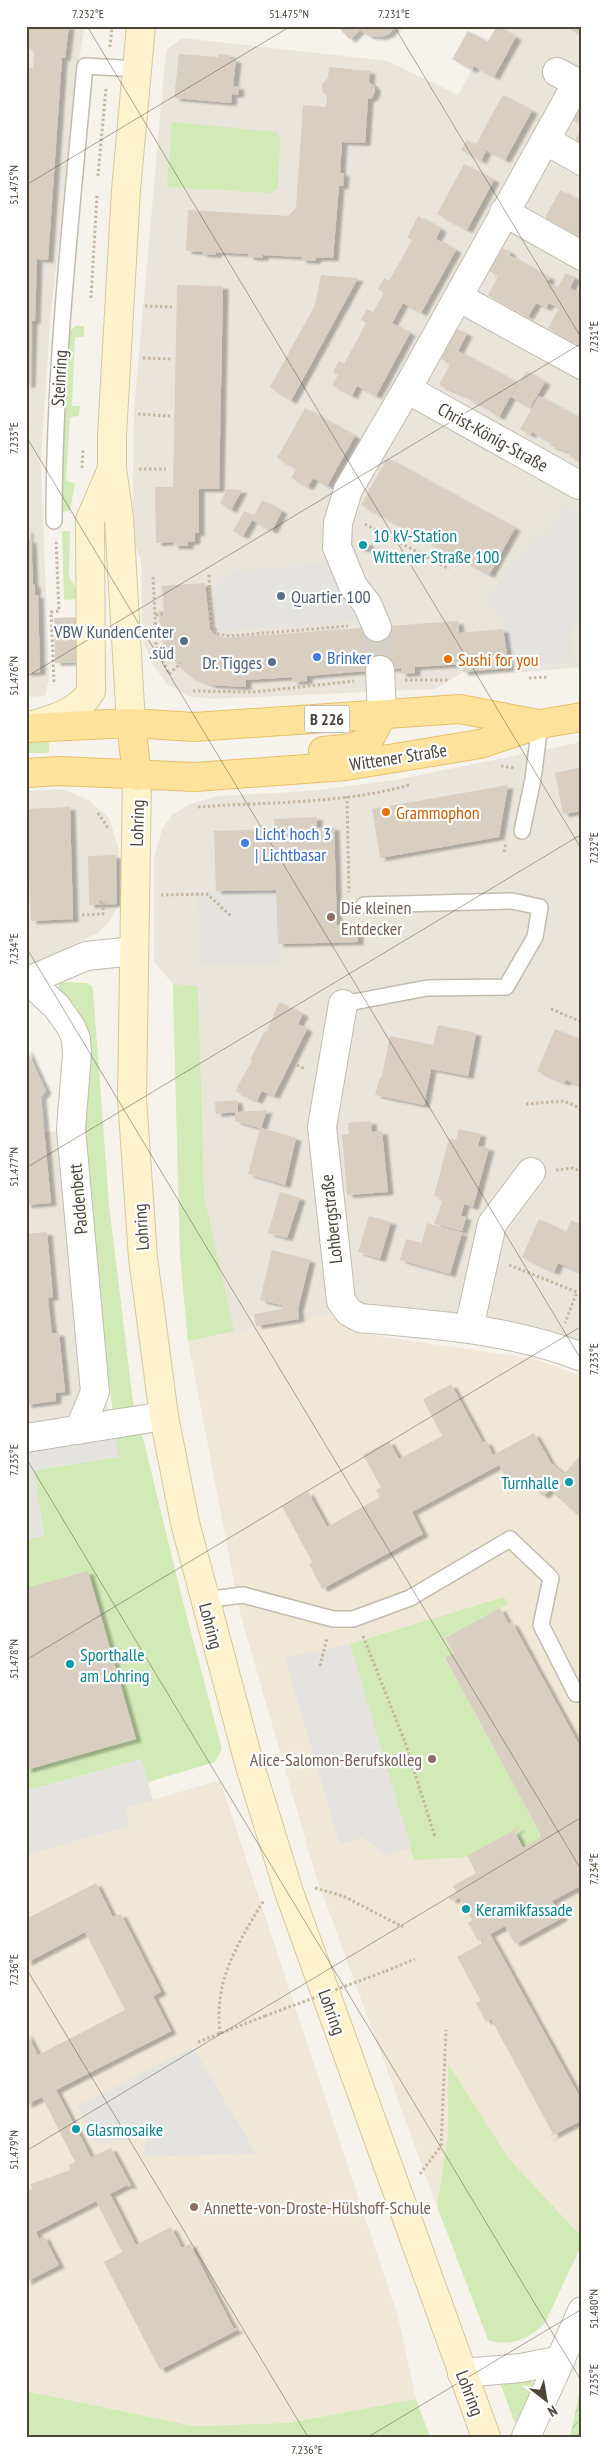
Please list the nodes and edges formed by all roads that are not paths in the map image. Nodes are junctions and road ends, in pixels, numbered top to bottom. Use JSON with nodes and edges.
{"nodes":[{"id":1,"x":141,"y":26,"type":"edge"},
{"id":2,"x":137,"y":69,"type":"junction"},
{"id":3,"x":572,"y":79,"type":"edge"},
{"id":4,"x":545,"y":140,"type":"junction"},
{"id":5,"x":582,"y":161,"type":"edge"},
{"id":6,"x":504,"y":212,"type":"junction"},
{"id":7,"x":582,"y":256,"type":"edge"},
{"id":8,"x":458,"y":296,"type":"junction"},
{"id":9,"x":582,"y":365,"type":"edge"},
{"id":10,"x":407,"y":389,"type":"junction"},
{"id":11,"x":112,"y":469,"type":"junction"},
{"id":12,"x":579,"y":485,"type":"dead end"},
{"id":13,"x":54,"y":521,"type":"road end"},
{"id":14,"x":376,"y":626,"type":"tunnel mouth"},
{"id":15,"x":380,"y":675,"type":"tunnel mouth"},
{"id":16,"x":382,"y":715,"type":"junction"},
{"id":17,"x":582,"y":717,"type":"edge"},
{"id":18,"x":131,"y":723,"type":"junction"},
{"id":19,"x":540,"y":724,"type":"junction"},
{"id":20,"x":26,"y":728,"type":"edge"},
{"id":21,"x":26,"y":773,"type":"edge"},
{"id":22,"x":253,"y":773,"type":"junction"},
{"id":23,"x":137,"y":776,"type":"junction"},
{"id":24,"x":522,"y":831,"type":"dead end"},
{"id":25,"x":364,"y":905,"type":"dead end"},
{"id":26,"x":134,"y":951,"type":"junction"},
{"id":27,"x":28,"y":981,"type":"edge"},
{"id":28,"x":343,"y":1004,"type":"joint"},
{"id":29,"x":530,"y":1172,"type":"dead end"},
{"id":30,"x":469,"y":1328,"type":"junction"},
{"id":31,"x":582,"y":1357,"type":"edge"},
{"id":32,"x":164,"y":1416,"type":"junction"},
{"id":33,"x":79,"y":1430,"type":"junction"},
{"id":34,"x":26,"y":1438,"type":"edge"},
{"id":35,"x":204,"y":1600,"type":"junction"},
{"id":36,"x":576,"y":1694,"type":"dead end"},
{"id":37,"x":582,"y":2311,"type":"edge"},
{"id":38,"x":561,"y":2360,"type":"junction"},
{"id":39,"x":462,"y":2373,"type":"junction"},
{"id":40,"x":486,"y":2437,"type":"edge"},
{"id":41,"x":526,"y":2437,"type":"edge"}],
"edges":[{"from":1,"to":2,"type":"street"},
{"from":2,"to":11,"type":"street"},
{"from":2,"to":13,"type":"lane","name":"Steinring"},
{"from":3,"to":4,"type":"street"},
{"from":4,"to":5,"type":"street"},
{"from":4,"to":6,"type":"street"},
{"from":6,"to":7,"type":"street"},
{"from":6,"to":8,"type":"street"},
{"from":8,"to":9,"type":"street"},
{"from":8,"to":10,"type":"street"},
{"from":10,"to":12,"type":"street","name":"Christ-König-Straße"},
{"from":10,"to":14,"type":"street"},
{"from":11,"to":18,"type":"street"},
{"from":11,"to":20,"type":"street"},
{"from":15,"to":16,"type":"street"},
{"from":16,"to":18,"type":"main road","name":"Wittener Straße","number":"B 226"},
{"from":16,"to":19,"type":"main road","name":"Wittener Straße","number":"B 226"},
{"from":16,"to":22,"type":"main road","name":"Wittener Straße"},
{"from":17,"to":19,"type":"main road","name":"Wittener Straße","number":"B 226"},
{"from":18,"to":20,"type":"main road","name":"Wittener Straße","number":"B 226"},
{"from":18,"to":23,"type":"main road"},
{"from":19,"to":22,"type":"main road","name":"Wittener Straße","number":"B 226"},
{"from":19,"to":24,"type":"lane"},
{"from":21,"to":23,"type":"main road","name":"Wittener Straße","number":"B 226"},
{"from":22,"to":23,"type":"main road","name":"Wittener Straße","number":"B 226"},
{"from":23,"to":26,"type":"street","name":"Lohring"},
{"from":25,"to":28,"type":"lane"},
{"from":26,"to":27,"type":"street"},
{"from":26,"to":32,"type":"street","name":"Lohring"},
{"from":27,"to":33,"type":"street","name":"Paddenbett"},
{"from":28,"to":30,"type":"street","name":"Lohbergstraße"},
{"from":29,"to":30,"type":"street"},
{"from":30,"to":31,"type":"street","name":"Lohbergstraße"},
{"from":32,"to":33,"type":"street"},
{"from":32,"to":35,"type":"street","name":"Lohring"},
{"from":33,"to":34,"type":"street"},
{"from":35,"to":36,"type":"lane"},
{"from":35,"to":39,"type":"street","name":"Lohring"},
{"from":37,"to":38,"type":"street"},
{"from":38,"to":39,"type":"street"},
{"from":38,"to":41,"type":"street"},
{"from":39,"to":40,"type":"street","name":"Lohring"}]}
